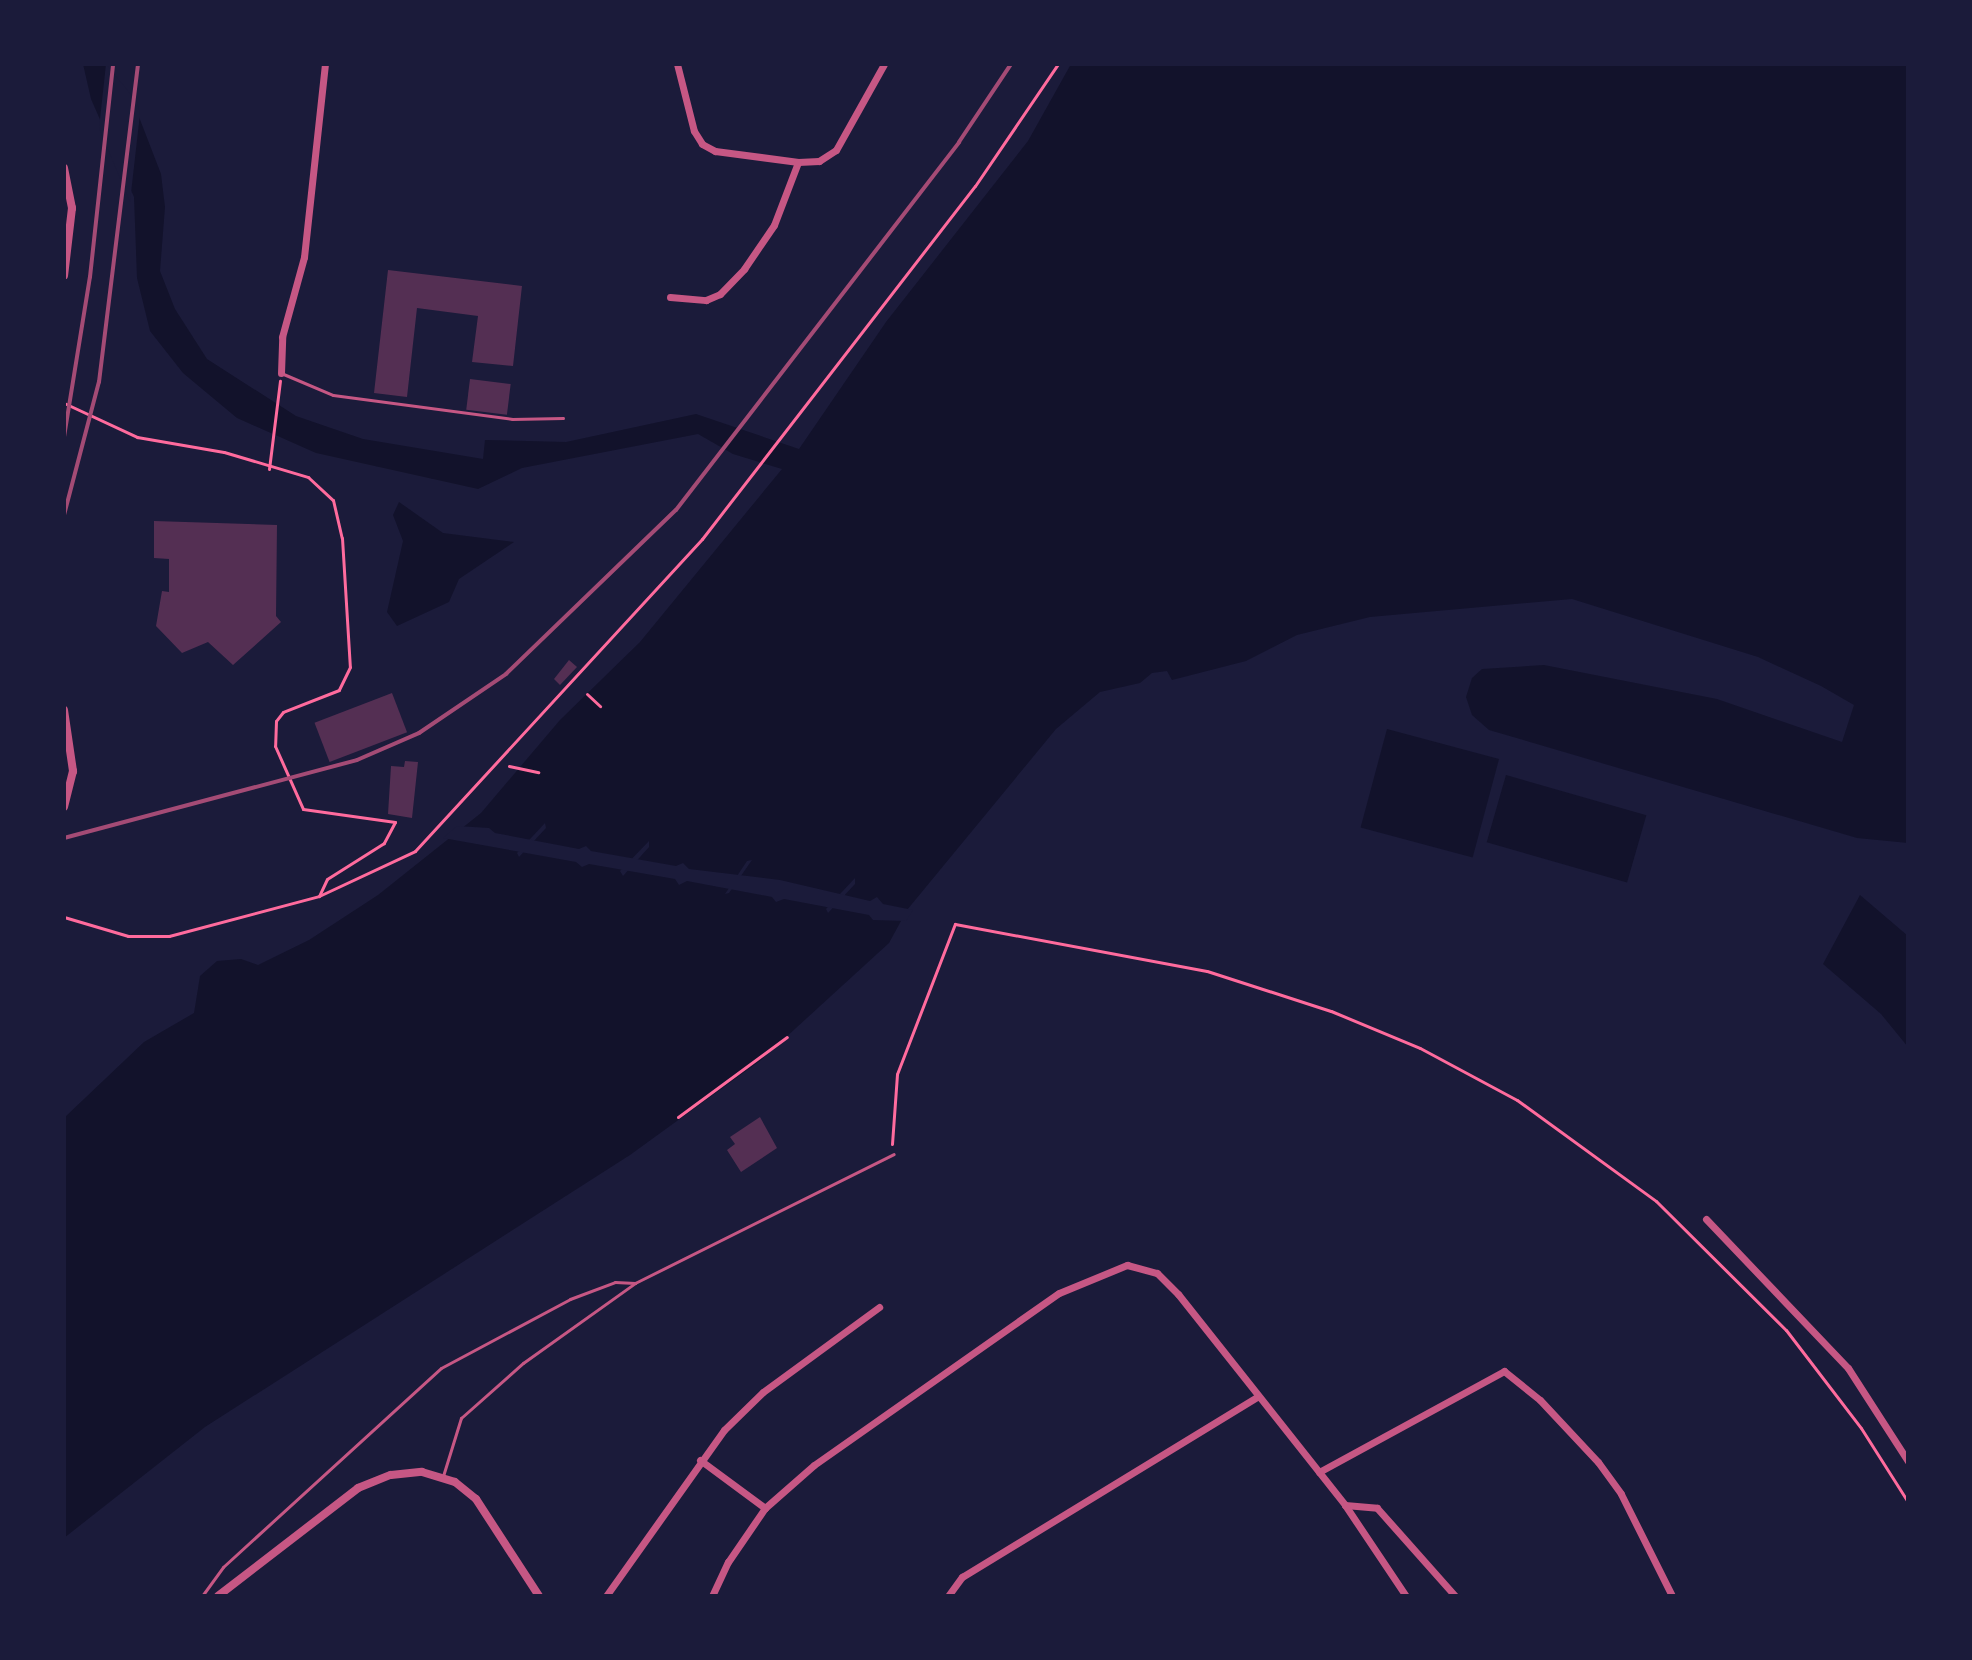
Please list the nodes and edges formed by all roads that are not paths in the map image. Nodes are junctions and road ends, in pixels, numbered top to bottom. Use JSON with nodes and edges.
{"nodes":[{"id":1,"x":325,"y":64,"type":"edge"},
{"id":2,"x":677,"y":64,"type":"edge"},
{"id":3,"x":884,"y":64,"type":"edge"},
{"id":4,"x":798,"y":162,"type":"junction"},
{"id":5,"x":64,"y":168,"type":"edge"},
{"id":6,"x":64,"y":276,"type":"edge"},
{"id":7,"x":670,"y":297,"type":"dead end"},
{"id":8,"x":281,"y":373,"type":"joint"},
{"id":9,"x":563,"y":418,"type":"dead end"},
{"id":10,"x":65,"y":714,"type":"edge"},
{"id":11,"x":64,"y":807,"type":"edge"},
{"id":12,"x":894,"y":1154,"type":"road end"},
{"id":13,"x":1706,"y":1219,"type":"dead end"},
{"id":14,"x":635,"y":1283,"type":"junction"},
{"id":15,"x":879,"y":1307,"type":"dead end"},
{"id":16,"x":1257,"y":1397,"type":"junction"},
{"id":17,"x":700,"y":1460,"type":"junction"},
{"id":18,"x":1908,"y":1461,"type":"edge"},
{"id":19,"x":1319,"y":1472,"type":"junction"},
{"id":20,"x":443,"y":1476,"type":"junction"},
{"id":21,"x":1345,"y":1505,"type":"junction"},
{"id":22,"x":765,"y":1508,"type":"junction"},
{"id":23,"x":202,"y":1596,"type":"edge"},
{"id":24,"x":218,"y":1596,"type":"edge"},
{"id":25,"x":539,"y":1596,"type":"edge"},
{"id":26,"x":606,"y":1596,"type":"edge"},
{"id":27,"x":712,"y":1596,"type":"edge"},
{"id":28,"x":948,"y":1596,"type":"edge"},
{"id":29,"x":1406,"y":1596,"type":"edge"},
{"id":30,"x":1455,"y":1596,"type":"edge"},
{"id":31,"x":1672,"y":1596,"type":"edge"}],
"edges":[{"from":1,"to":8,"type":"street"},
{"from":2,"to":4,"type":"street"},
{"from":3,"to":4,"type":"street"},
{"from":4,"to":7,"type":"street"},
{"from":5,"to":6,"type":"street"},
{"from":8,"to":9,"type":"lane"},
{"from":10,"to":11,"type":"street"},
{"from":12,"to":14,"type":"lane"},
{"from":13,"to":18,"type":"street"},
{"from":14,"to":20,"type":"lane"},
{"from":14,"to":23,"type":"lane"},
{"from":15,"to":17,"type":"street"},
{"from":16,"to":19,"type":"street"},
{"from":16,"to":22,"type":"street"},
{"from":16,"to":28,"type":"street"},
{"from":17,"to":22,"type":"street"},
{"from":17,"to":26,"type":"street"},
{"from":19,"to":21,"type":"street"},
{"from":19,"to":31,"type":"street"},
{"from":20,"to":24,"type":"street"},
{"from":20,"to":25,"type":"street"},
{"from":21,"to":29,"type":"street"},
{"from":21,"to":30,"type":"street"},
{"from":22,"to":27,"type":"street"}]}
